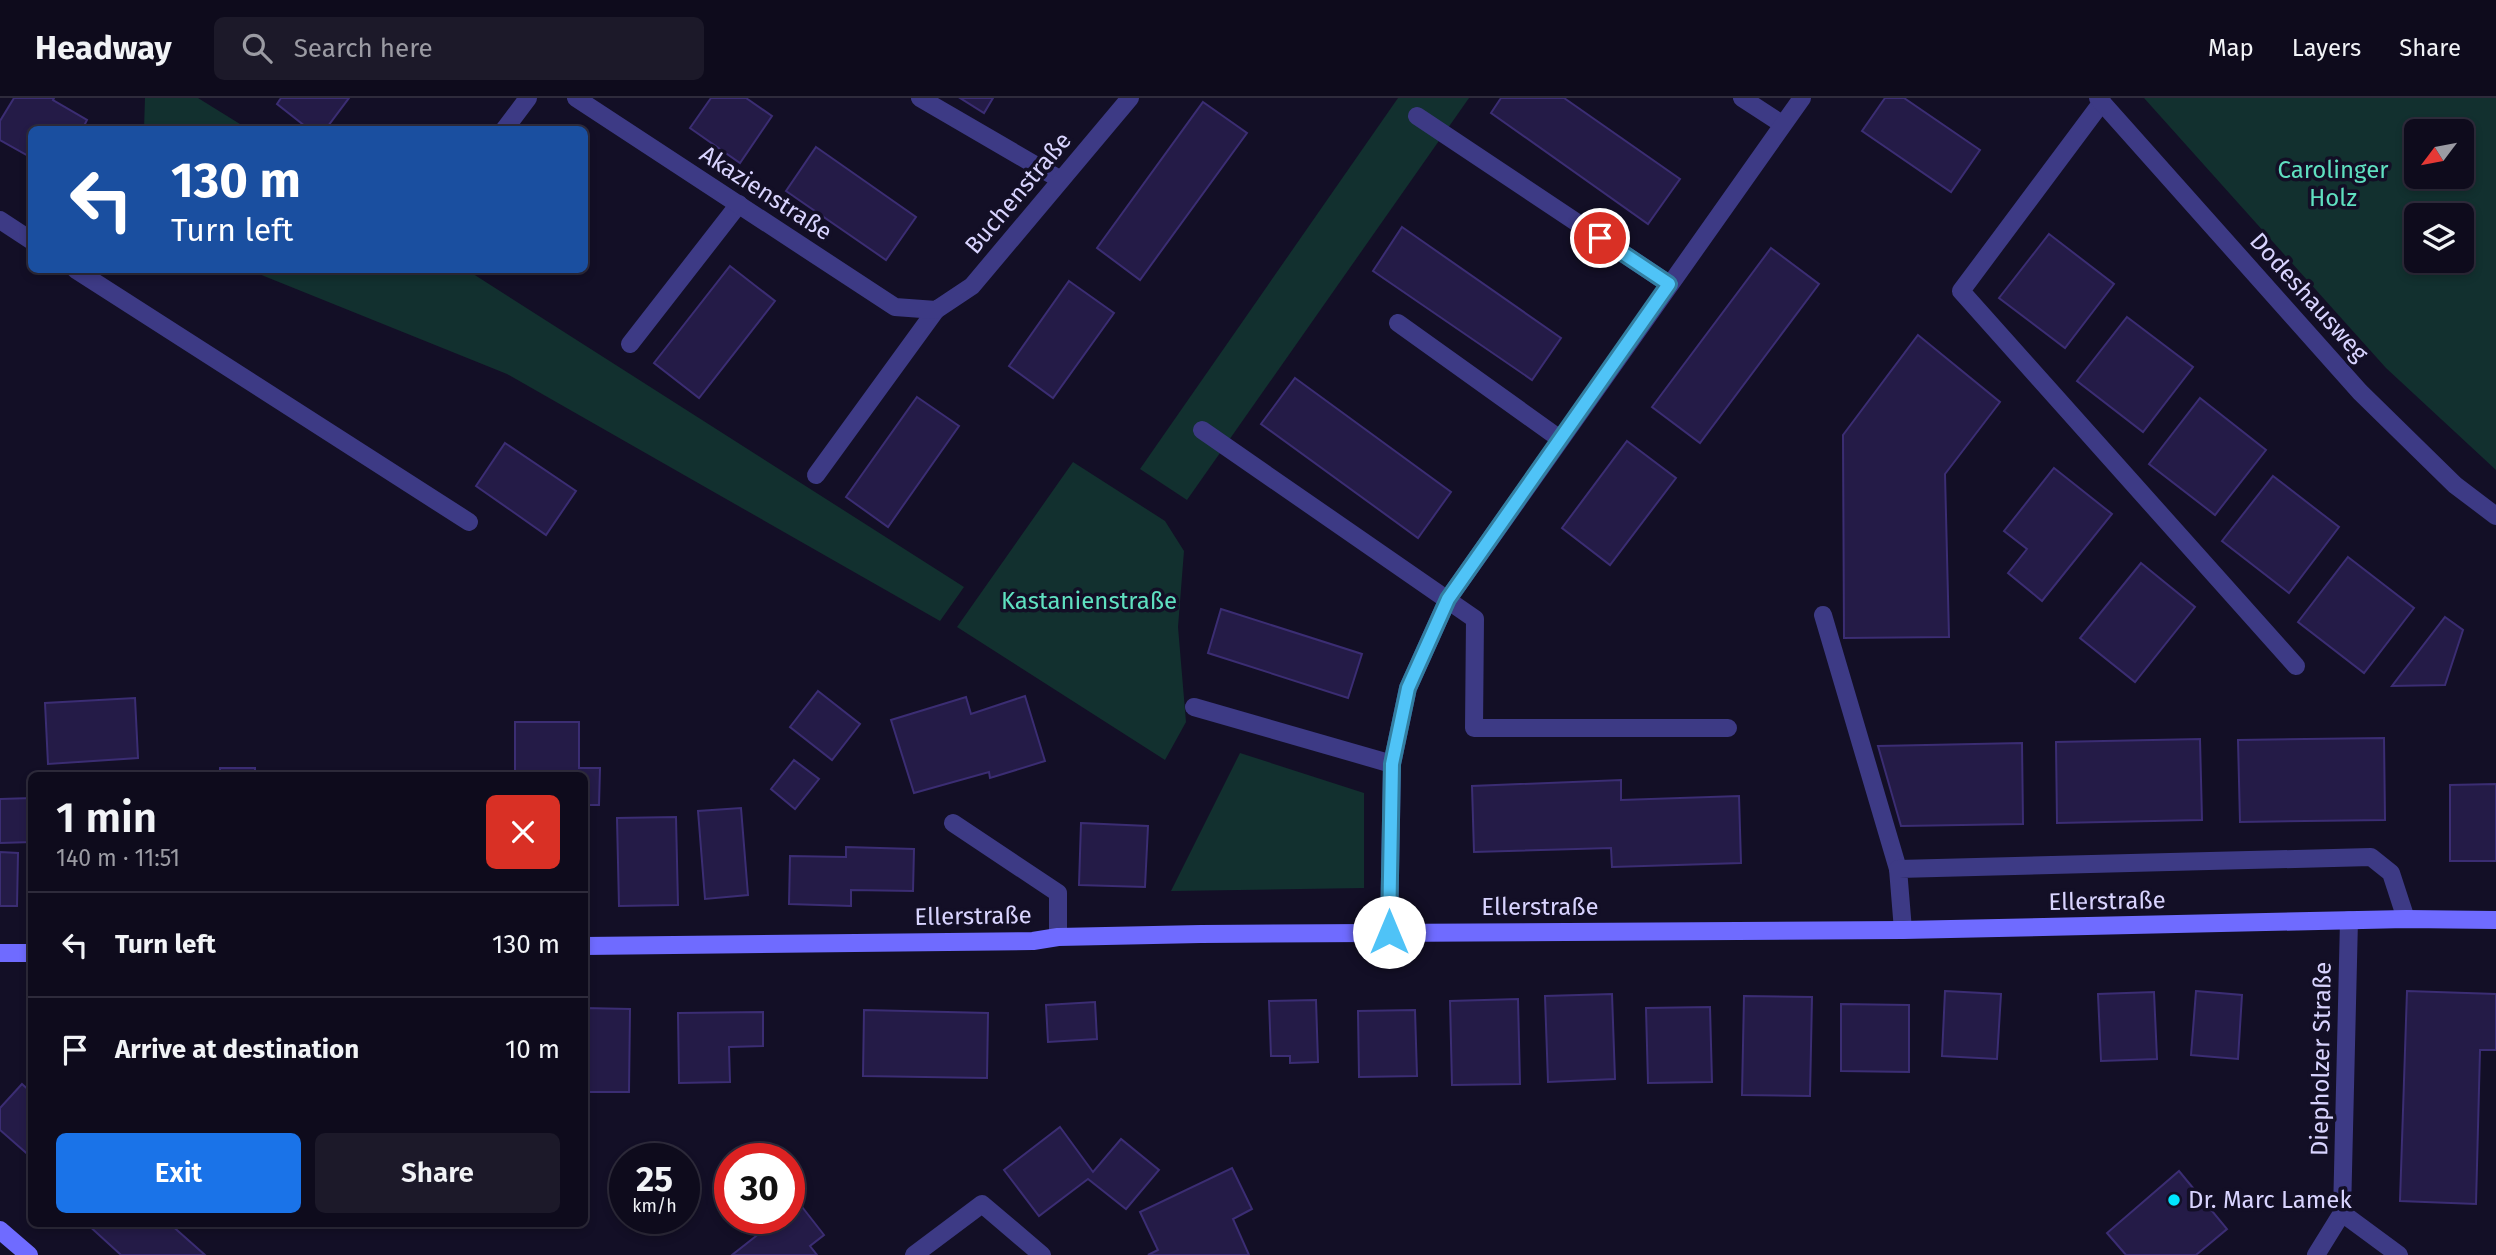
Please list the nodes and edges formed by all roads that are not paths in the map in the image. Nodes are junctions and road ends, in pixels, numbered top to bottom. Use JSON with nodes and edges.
{"nodes":[{"id":1,"x":528,"y":98,"type":"edge"},
{"id":2,"x":576,"y":98,"type":"edge"},
{"id":3,"x":920,"y":98,"type":"edge"},
{"id":4,"x":1130,"y":98,"type":"edge"},
{"id":5,"x":1742,"y":98,"type":"edge"},
{"id":6,"x":1802,"y":98,"type":"edge"},
{"id":7,"x":2100,"y":100,"type":"edge"},
{"id":8,"x":1417,"y":116,"type":"dead end"},
{"id":9,"x":1782,"y":124,"type":"junction"},
{"id":10,"x":507,"y":126,"type":"edge"},
{"id":11,"x":1060,"y":180,"type":"junction"},
{"id":12,"x":739,"y":204,"type":"junction"},
{"id":13,"x":0,"y":220,"type":"edge"},
{"id":14,"x":28,"y":238,"type":"edge"},
{"id":15,"x":81,"y":273,"type":"edge"},
{"id":16,"x":1669,"y":284,"type":"junction"},
{"id":17,"x":936,"y":310,"type":"junction"},
{"id":18,"x":1398,"y":323,"type":"dead end"},
{"id":19,"x":631,"y":344,"type":"dead end"},
{"id":20,"x":1202,"y":430,"type":"dead end"},
{"id":21,"x":1560,"y":439,"type":"junction"},
{"id":22,"x":816,"y":475,"type":"dead end"},
{"id":23,"x":2496,"y":516,"type":"edge"},
{"id":24,"x":469,"y":522,"type":"dead end"},
{"id":25,"x":1448,"y":599,"type":"junction"},
{"id":26,"x":1823,"y":615,"type":"dead end"},
{"id":27,"x":2295,"y":666,"type":"dead end"},
{"id":28,"x":1194,"y":707,"type":"dead end"},
{"id":29,"x":1728,"y":728,"type":"dead end"},
{"id":30,"x":1392,"y":764,"type":"junction"},
{"id":31,"x":953,"y":823,"type":"dead end"},
{"id":32,"x":1898,"y":869,"type":"junction"},
{"id":33,"x":2406,"y":919,"type":"junction"},
{"id":34,"x":2349,"y":920,"type":"junction"},
{"id":35,"x":2496,"y":920,"type":"edge"},
{"id":36,"x":1903,"y":930,"type":"junction"},
{"id":37,"x":1389,"y":932,"type":"junction"},
{"id":38,"x":1058,"y":937,"type":"junction"},
{"id":39,"x":588,"y":946,"type":"edge"},
{"id":40,"x":0,"y":953,"type":"edge"},
{"id":41,"x":28,"y":953,"type":"edge"},
{"id":42,"x":2342,"y":1213,"type":"junction"},
{"id":43,"x":0,"y":1230,"type":"edge"},
{"id":44,"x":29,"y":1255,"type":"edge"},
{"id":45,"x":914,"y":1255,"type":"edge"},
{"id":46,"x":1042,"y":1255,"type":"edge"},
{"id":47,"x":2316,"y":1255,"type":"edge"},
{"id":48,"x":2399,"y":1255,"type":"edge"}],
"edges":[{"from":1,"to":10,"type":"street"},
{"from":2,"to":12,"type":"street","name":"Akazienstraße"},
{"from":3,"to":11,"type":"street"},
{"from":4,"to":11,"type":"street","name":"Buchenstraße"},
{"from":5,"to":9,"type":"street"},
{"from":6,"to":9,"type":"street"},
{"from":7,"to":23,"type":"street","name":"Dodeshausweg"},
{"from":7,"to":27,"type":"street"},
{"from":8,"to":16,"type":"street"},
{"from":9,"to":16,"type":"street"},
{"from":11,"to":17,"type":"street","name":"Buchenstraße"},
{"from":12,"to":17,"type":"street","name":"Akazienstraße"},
{"from":12,"to":19,"type":"street"},
{"from":13,"to":14,"type":"street"},
{"from":15,"to":24,"type":"street"},
{"from":16,"to":21,"type":"street"},
{"from":17,"to":22,"type":"street"},
{"from":18,"to":21,"type":"street"},
{"from":20,"to":25,"type":"street"},
{"from":21,"to":25,"type":"street"},
{"from":25,"to":29,"type":"street"},
{"from":25,"to":30,"type":"street"},
{"from":26,"to":32,"type":"street"},
{"from":28,"to":30,"type":"street"},
{"from":30,"to":37,"type":"street"},
{"from":31,"to":38,"type":"street"},
{"from":32,"to":33,"type":"street"},
{"from":32,"to":36,"type":"street"},
{"from":33,"to":34,"type":"street","name":"Ellerstraße"},
{"from":33,"to":35,"type":"street","name":"Ellerstraße"},
{"from":34,"to":36,"type":"street","name":"Ellerstraße"},
{"from":34,"to":42,"type":"street","name":"Diepholzer Straße"},
{"from":36,"to":37,"type":"street","name":"Ellerstraße"},
{"from":37,"to":38,"type":"street","name":"Ellerstraße"},
{"from":38,"to":39,"type":"street","name":"Ellerstraße"},
{"from":40,"to":41,"type":"street"},
{"from":42,"to":47,"type":"street"},
{"from":42,"to":48,"type":"street"},
{"from":43,"to":44,"type":"street"},
{"from":45,"to":46,"type":"street"}]}
